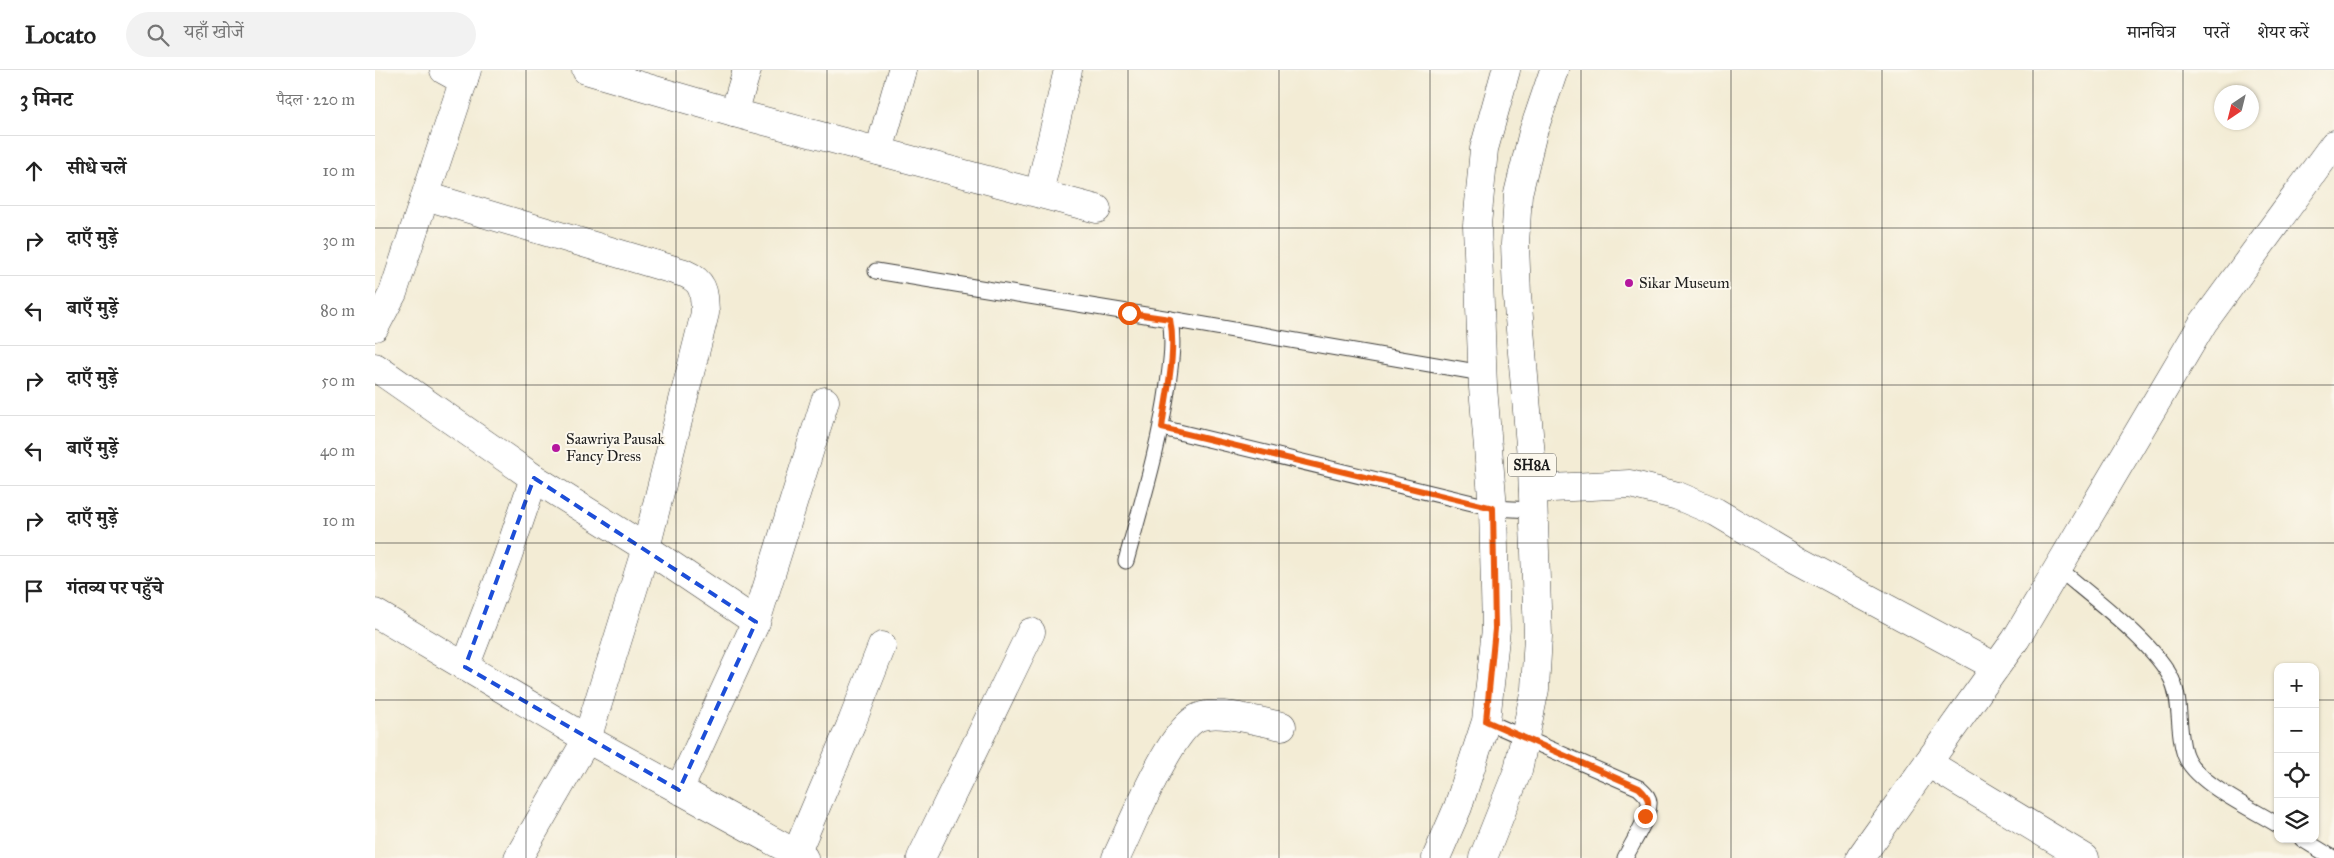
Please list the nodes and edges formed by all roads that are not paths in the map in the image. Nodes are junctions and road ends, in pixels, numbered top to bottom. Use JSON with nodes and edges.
{"nodes":[{"id":1,"x":586,"y":70,"type":"edge"},
{"id":2,"x":747,"y":70,"type":"edge"},
{"id":3,"x":902,"y":70,"type":"edge"},
{"id":4,"x":1068,"y":70,"type":"edge"},
{"id":5,"x":1506,"y":70,"type":"edge"},
{"id":6,"x":1554,"y":70,"type":"edge"},
{"id":7,"x":458,"y":74,"type":"edge"},
{"id":8,"x":734,"y":113,"type":"junction"},
{"id":9,"x":2334,"y":144,"type":"edge"},
{"id":10,"x":879,"y":151,"type":"junction"},
{"id":11,"x":1039,"y":193,"type":"junction"},
{"id":12,"x":426,"y":196,"type":"junction"},
{"id":13,"x":1097,"y":209,"type":"dead end"},
{"id":14,"x":876,"y":271,"type":"dead end"},
{"id":15,"x":1170,"y":319,"type":"junction"},
{"id":16,"x":375,"y":327,"type":"edge"},
{"id":17,"x":375,"y":367,"type":"edge"},
{"id":18,"x":1482,"y":373,"type":"junction"},
{"id":19,"x":825,"y":401,"type":"dead end"},
{"id":20,"x":1162,"y":428,"type":"junction"},
{"id":21,"x":534,"y":478,"type":"junction"},
{"id":22,"x":1533,"y":500,"type":"junction"},
{"id":23,"x":1493,"y":508,"type":"junction"},
{"id":24,"x":646,"y":548,"type":"junction"},
{"id":25,"x":1126,"y":560,"type":"dead end"},
{"id":26,"x":2058,"y":568,"type":"junction"},
{"id":27,"x":375,"y":613,"type":"edge"},
{"id":28,"x":756,"y":622,"type":"junction"},
{"id":29,"x":1031,"y":632,"type":"dead end"},
{"id":30,"x":882,"y":646,"type":"dead end"},
{"id":31,"x":465,"y":667,"type":"junction"},
{"id":32,"x":1996,"y":667,"type":"junction"},
{"id":33,"x":1486,"y":721,"type":"junction"},
{"id":34,"x":1282,"y":726,"type":"dead end"},
{"id":35,"x":587,"y":739,"type":"junction"},
{"id":36,"x":1526,"y":739,"type":"junction"},
{"id":37,"x":1928,"y":763,"type":"junction"},
{"id":38,"x":679,"y":790,"type":"junction"},
{"id":39,"x":2274,"y":823,"type":"edge"},
{"id":40,"x":2309,"y":843,"type":"edge"},
{"id":41,"x":800,"y":856,"type":"edge"},
{"id":42,"x":518,"y":858,"type":"edge"},
{"id":43,"x":921,"y":858,"type":"edge"},
{"id":44,"x":1116,"y":858,"type":"edge"},
{"id":45,"x":1435,"y":858,"type":"edge"},
{"id":46,"x":1483,"y":858,"type":"edge"},
{"id":47,"x":1625,"y":858,"type":"edge"},
{"id":48,"x":1860,"y":858,"type":"edge"},
{"id":49,"x":2085,"y":858,"type":"edge"},
{"id":50,"x":2333,"y":858,"type":"edge"}],
"edges":[{"from":1,"to":8,"type":"street"},
{"from":2,"to":8,"type":"street"},
{"from":3,"to":10,"type":"street"},
{"from":4,"to":11,"type":"street"},
{"from":5,"to":18,"type":"street","number":"SH8A"},
{"from":6,"to":22,"type":"street","number":"SH8A"},
{"from":7,"to":12,"type":"street"},
{"from":8,"to":10,"type":"street"},
{"from":9,"to":26,"type":"street"},
{"from":10,"to":11,"type":"street"},
{"from":11,"to":13,"type":"street"},
{"from":12,"to":16,"type":"street"},
{"from":12,"to":24,"type":"street"},
{"from":14,"to":15,"type":"lane"},
{"from":15,"to":18,"type":"lane"},
{"from":15,"to":20,"type":"lane"},
{"from":17,"to":21,"type":"street"},
{"from":18,"to":23,"type":"street","number":"SH8A"},
{"from":19,"to":28,"type":"street"},
{"from":20,"to":23,"type":"lane"},
{"from":20,"to":25,"type":"lane"},
{"from":21,"to":24,"type":"street"},
{"from":21,"to":31,"type":"street"},
{"from":22,"to":23,"type":"lane"},
{"from":22,"to":32,"type":"street"},
{"from":22,"to":36,"type":"street","number":"SH8A"},
{"from":23,"to":33,"type":"street","number":"SH8A"},
{"from":24,"to":28,"type":"street"},
{"from":24,"to":35,"type":"street"},
{"from":26,"to":32,"type":"street"},
{"from":26,"to":39,"type":"lane"},
{"from":27,"to":31,"type":"street"},
{"from":28,"to":38,"type":"street"},
{"from":29,"to":43,"type":"street"},
{"from":30,"to":41,"type":"street"},
{"from":31,"to":35,"type":"street"},
{"from":32,"to":37,"type":"street"},
{"from":33,"to":36,"type":"lane"},
{"from":33,"to":45,"type":"street","number":"SH8A"},
{"from":34,"to":44,"type":"street"},
{"from":35,"to":38,"type":"street"},
{"from":35,"to":42,"type":"street"},
{"from":36,"to":46,"type":"street","number":"SH8A"},
{"from":36,"to":47,"type":"lane"},
{"from":37,"to":48,"type":"street"},
{"from":37,"to":49,"type":"street"},
{"from":38,"to":41,"type":"street"},
{"from":40,"to":50,"type":"lane"}]}
